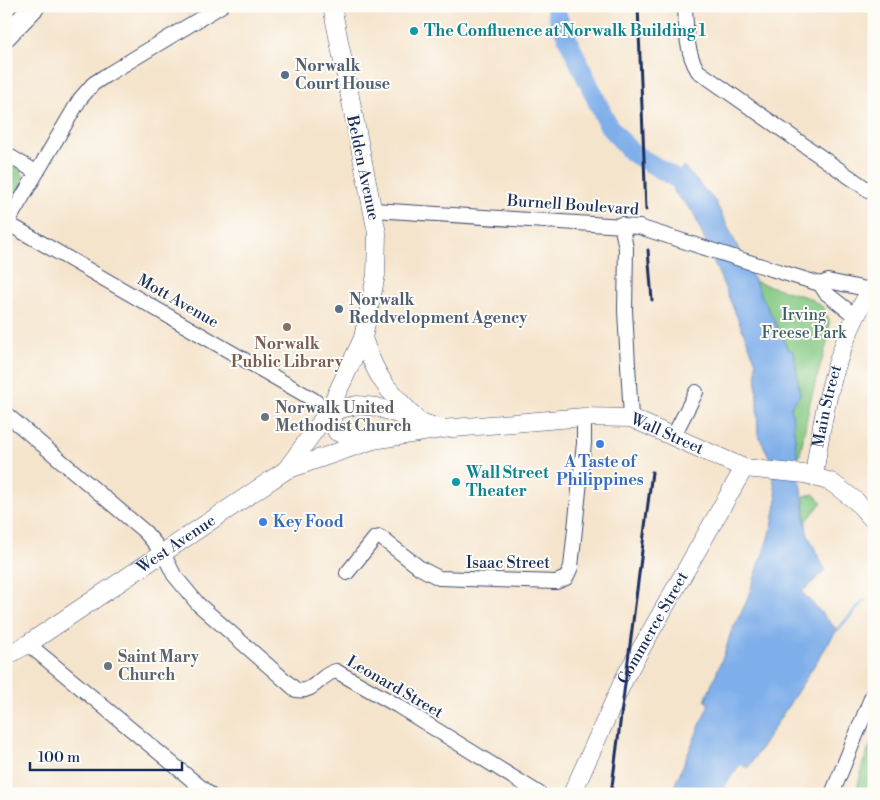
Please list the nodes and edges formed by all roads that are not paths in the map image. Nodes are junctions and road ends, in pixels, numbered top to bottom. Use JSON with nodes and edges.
{"nodes":[{"id":1,"x":35,"y":6,"type":"edge"},
{"id":2,"x":222,"y":6,"type":"edge"},
{"id":3,"x":332,"y":6,"type":"edge"},
{"id":4,"x":685,"y":6,"type":"edge"},
{"id":5,"x":6,"y":36,"type":"edge"},
{"id":6,"x":6,"y":154,"type":"edge"},
{"id":7,"x":36,"y":172,"type":"junction"},
{"id":8,"x":874,"y":194,"type":"edge"},
{"id":9,"x":374,"y":210,"type":"junction"},
{"id":10,"x":7,"y":224,"type":"edge"},
{"id":11,"x":621,"y":224,"type":"junction"},
{"id":12,"x":820,"y":284,"type":"junction"},
{"id":13,"x":872,"y":287,"type":"edge"},
{"id":14,"x":855,"y":316,"type":"junction"},
{"id":15,"x":363,"y":338,"type":"junction"},
{"id":16,"x":696,"y":392,"type":"dead end"},
{"id":17,"x":328,"y":412,"type":"junction"},
{"id":18,"x":6,"y":414,"type":"edge"},
{"id":19,"x":584,"y":417,"type":"junction"},
{"id":20,"x":631,"y":418,"type":"junction"},
{"id":21,"x":418,"y":420,"type":"junction"},
{"id":22,"x":442,"y":429,"type":"junction"},
{"id":23,"x":674,"y":435,"type":"junction"},
{"id":24,"x":373,"y":440,"type":"junction"},
{"id":25,"x":744,"y":468,"type":"junction"},
{"id":26,"x":286,"y":470,"type":"junction"},
{"id":27,"x":809,"y":475,"type":"junction"},
{"id":28,"x":874,"y":521,"type":"edge"},
{"id":29,"x":163,"y":553,"type":"junction"},
{"id":30,"x":347,"y":573,"type":"dead end"},
{"id":31,"x":28,"y":644,"type":"junction"},
{"id":32,"x":6,"y":656,"type":"edge"},
{"id":33,"x":874,"y":691,"type":"edge"},
{"id":34,"x":209,"y":794,"type":"edge"},
{"id":35,"x":540,"y":794,"type":"edge"},
{"id":36,"x":572,"y":794,"type":"edge"},
{"id":37,"x":832,"y":794,"type":"edge"}],
"edges":[{"from":1,"to":5,"type":"highway"},
{"from":2,"to":7,"type":"street"},
{"from":3,"to":9,"type":"main road","name":"Belden Avenue"},
{"from":4,"to":8,"type":"street"},
{"from":6,"to":7,"type":"street"},
{"from":7,"to":10,"type":"street"},
{"from":9,"to":11,"type":"street","name":"Burnell Boulevard"},
{"from":9,"to":15,"type":"main road","name":"Belden Avenue"},
{"from":10,"to":17,"type":"street","name":"Mott Avenue"},
{"from":11,"to":12,"type":"street","name":"Burnell Boulevard","bridge":true},
{"from":11,"to":20,"type":"street"},
{"from":12,"to":13,"type":"street","name":"Burnell Boulevard"},
{"from":12,"to":14,"type":"street","name":"Burnell Boulevard"},
{"from":13,"to":14,"type":"main road","name":"Main Street"},
{"from":14,"to":27,"type":"main road","name":"Main Street"},
{"from":15,"to":17,"type":"main road","name":"Belden Avenue"},
{"from":15,"to":21,"type":"main road","name":"Wall Street"},
{"from":16,"to":23,"type":"street"},
{"from":17,"to":21,"type":"main road","name":"Wall Street"},
{"from":17,"to":24,"type":"main road","name":"Wall Street"},
{"from":17,"to":26,"type":"main road","name":"West Avenue"},
{"from":18,"to":29,"type":"street"},
{"from":19,"to":20,"type":"main road","name":"Wall Street"},
{"from":19,"to":22,"type":"main road","name":"Wall Street"},
{"from":19,"to":30,"type":"street","name":"Isaac Street"},
{"from":20,"to":23,"type":"main road","name":"Wall Street"},
{"from":21,"to":22,"type":"main road","name":"Wall Street"},
{"from":22,"to":24,"type":"main road","name":"Wall Street"},
{"from":23,"to":25,"type":"main road","name":"Wall Street"},
{"from":24,"to":26,"type":"main road","name":"Wall Street"},
{"from":25,"to":27,"type":"main road","name":"Wall Street"},
{"from":25,"to":36,"type":"main road","name":"Commerce Street"},
{"from":26,"to":29,"type":"main road","name":"West Avenue"},
{"from":27,"to":28,"type":"main road","name":"Wall Street"},
{"from":29,"to":31,"type":"main road","name":"West Avenue"},
{"from":29,"to":35,"type":"street","name":"Leonard Street"},
{"from":31,"to":32,"type":"main road","name":"West Avenue"},
{"from":31,"to":34,"type":"street"},
{"from":33,"to":37,"type":"street"}]}
